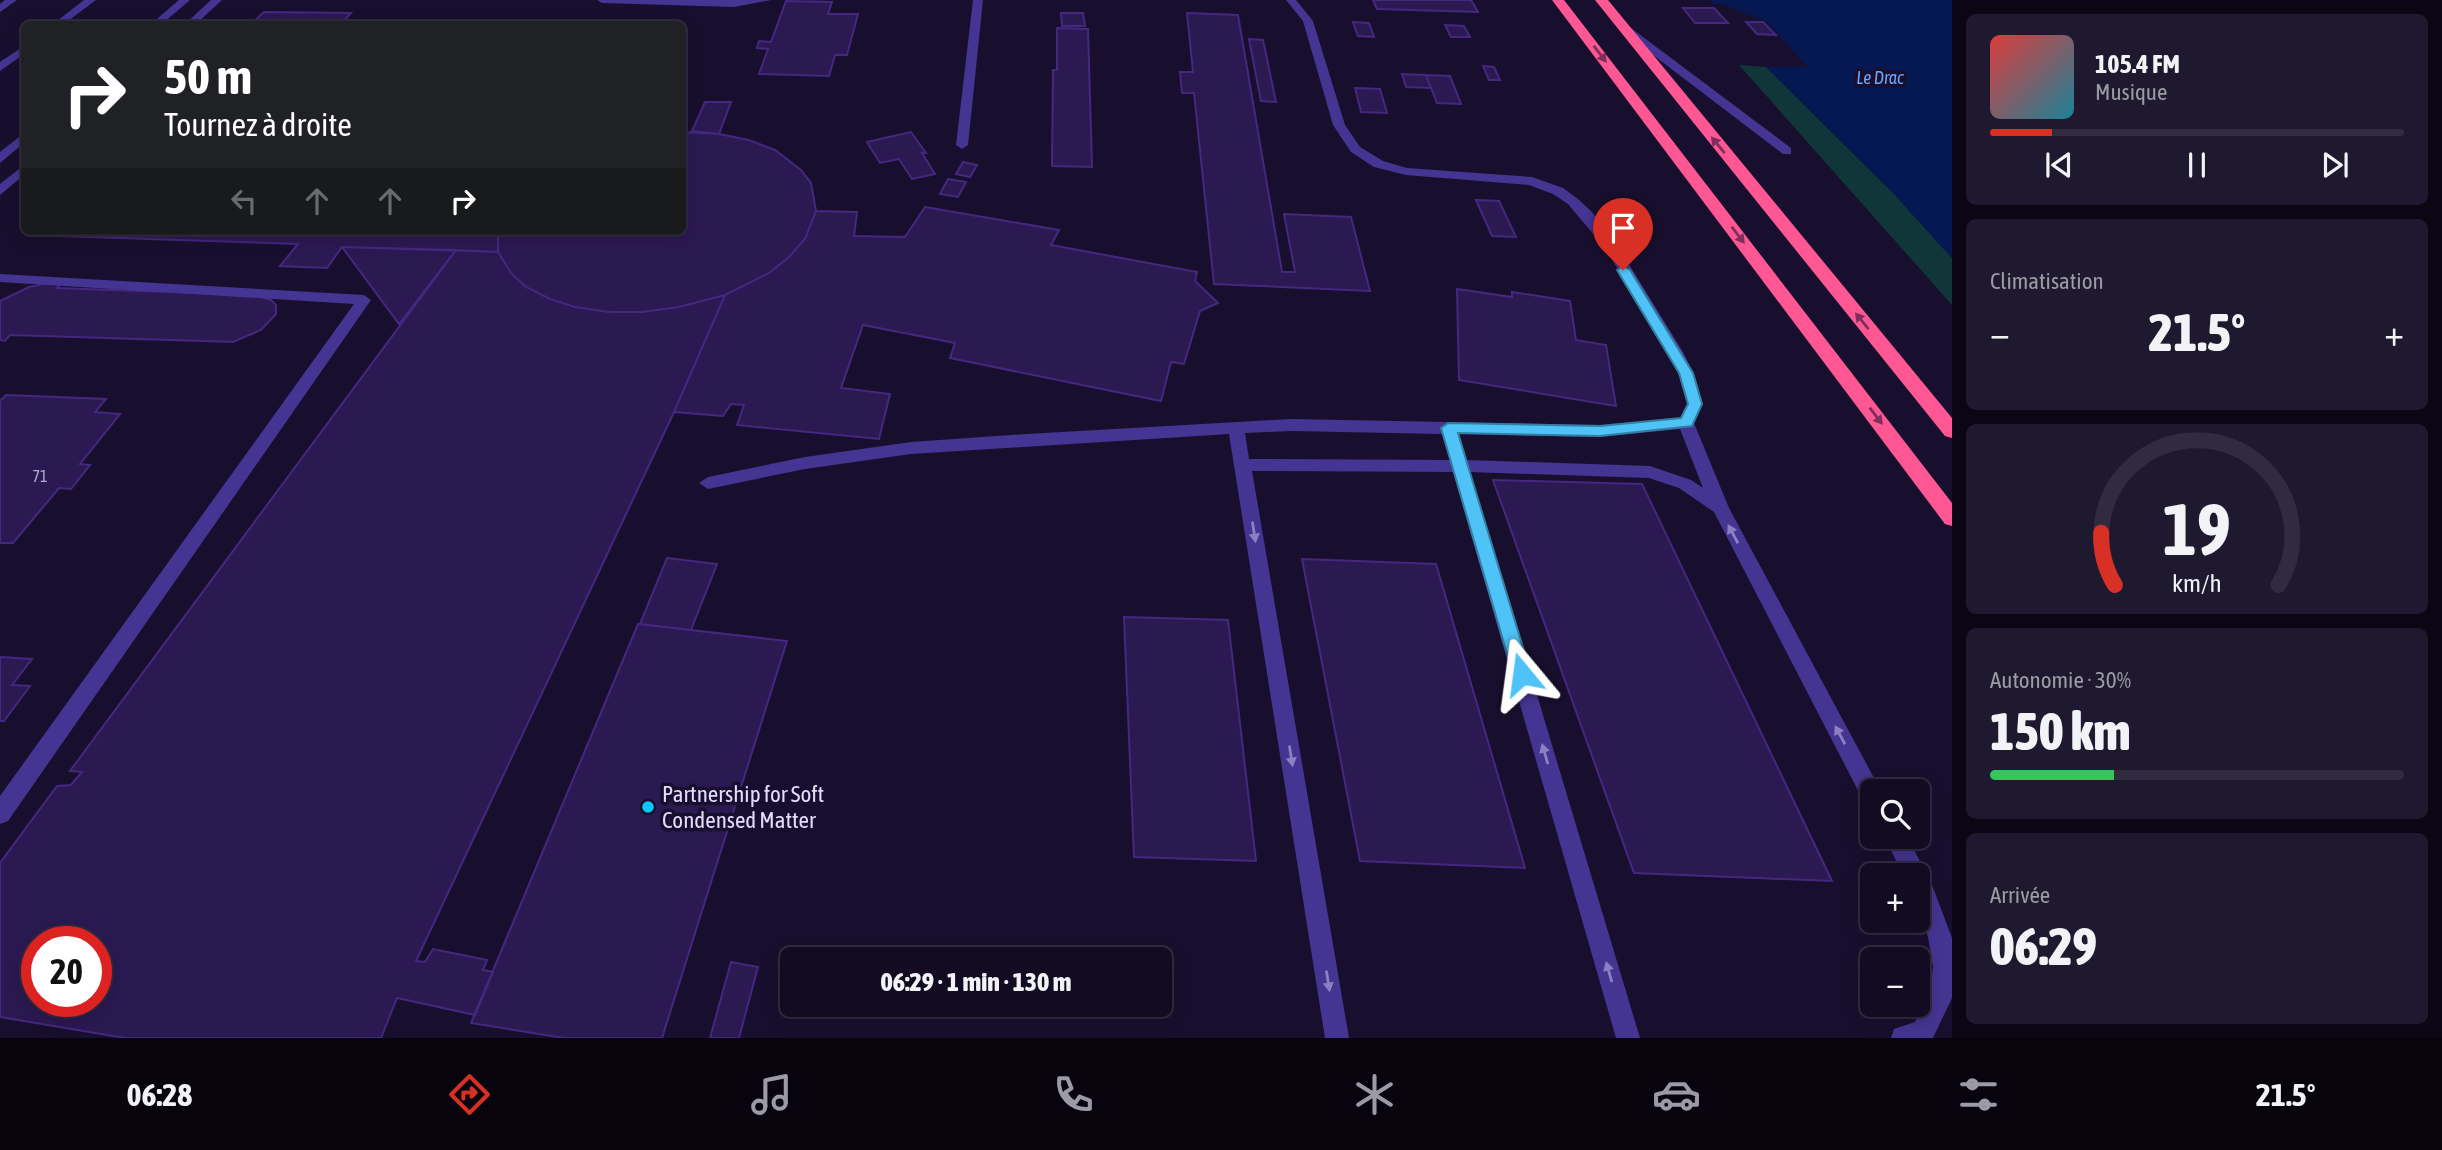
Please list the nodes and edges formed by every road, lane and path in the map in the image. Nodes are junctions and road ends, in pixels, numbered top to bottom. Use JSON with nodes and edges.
{"nodes":[{"id":1,"x":12,"y":0,"type":"edge"},
{"id":2,"x":91,"y":0,"type":"edge"},
{"id":3,"x":185,"y":0,"type":"edge"},
{"id":4,"x":217,"y":0,"type":"edge"},
{"id":5,"x":602,"y":0,"type":"edge"},
{"id":6,"x":766,"y":0,"type":"edge"},
{"id":7,"x":978,"y":0,"type":"edge"},
{"id":8,"x":1291,"y":0,"type":"edge"},
{"id":9,"x":1558,"y":0,"type":"edge"},
{"id":10,"x":1601,"y":0,"type":"edge"},
{"id":11,"x":0,"y":9,"type":"edge"},
{"id":12,"x":62,"y":21,"type":"edge"},
{"id":13,"x":160,"y":21,"type":"edge"},
{"id":14,"x":193,"y":21,"type":"edge"},
{"id":15,"x":1620,"y":24,"type":"junction"},
{"id":16,"x":21,"y":51,"type":"edge"},
{"id":17,"x":0,"y":68,"type":"edge"},
{"id":18,"x":0,"y":143,"type":"edge"},
{"id":19,"x":21,"y":143,"type":"edge"},
{"id":20,"x":962,"y":145,"type":"dead end"},
{"id":21,"x":0,"y":149,"type":"edge"},
{"id":22,"x":1787,"y":151,"type":"dead end"},
{"id":23,"x":0,"y":159,"type":"edge"},
{"id":24,"x":21,"y":172,"type":"edge"},
{"id":25,"x":0,"y":191,"type":"edge"},
{"id":26,"x":0,"y":278,"type":"edge"},
{"id":27,"x":1686,"y":423,"type":"junction"},
{"id":28,"x":1236,"y":428,"type":"junction"},
{"id":29,"x":1448,"y":428,"type":"junction"},
{"id":30,"x":1952,"y":431,"type":"edge"},
{"id":31,"x":1242,"y":465,"type":"junction"},
{"id":32,"x":1461,"y":466,"type":"junction"},
{"id":33,"x":708,"y":483,"type":"dead end"},
{"id":34,"x":1720,"y":508,"type":"junction"},
{"id":35,"x":1952,"y":518,"type":"edge"},
{"id":36,"x":1864,"y":779,"type":"edge"},
{"id":37,"x":0,"y":814,"type":"edge"},
{"id":38,"x":1930,"y":903,"type":"edge"},
{"id":39,"x":1337,"y":1038,"type":"edge"},
{"id":40,"x":1628,"y":1038,"type":"edge"},
{"id":41,"x":1903,"y":1038,"type":"edge"}],
"edges":[{"from":1,"to":11,"type":"street"},
{"from":2,"to":12,"type":"street"},
{"from":3,"to":13,"type":"street"},
{"from":4,"to":14,"type":"street"},
{"from":5,"to":6,"type":"street"},
{"from":7,"to":20,"type":"street"},
{"from":8,"to":27,"type":"street"},
{"from":9,"to":35,"type":"highway","one_way":true},
{"from":10,"to":15,"type":"highway"},
{"from":15,"to":22,"type":"street"},
{"from":30,"to":15,"type":"highway","one_way":true},
{"from":16,"to":17,"type":"street"},
{"from":18,"to":19,"type":"street"},
{"from":19,"to":21,"type":"street"},
{"from":19,"to":23,"type":"street"},
{"from":24,"to":25,"type":"street"},
{"from":26,"to":37,"type":"street"},
{"from":27,"to":29,"type":"street"},
{"from":27,"to":34,"type":"street"},
{"from":28,"to":29,"type":"street"},
{"from":28,"to":31,"type":"street"},
{"from":28,"to":33,"type":"street"},
{"from":29,"to":32,"type":"street"},
{"from":31,"to":32,"type":"street"},
{"from":31,"to":39,"type":"street","one_way":true},
{"from":32,"to":34,"type":"street"},
{"from":40,"to":32,"type":"street","one_way":true},
{"from":36,"to":34,"type":"street","one_way":true},
{"from":38,"to":41,"type":"street"}]}
